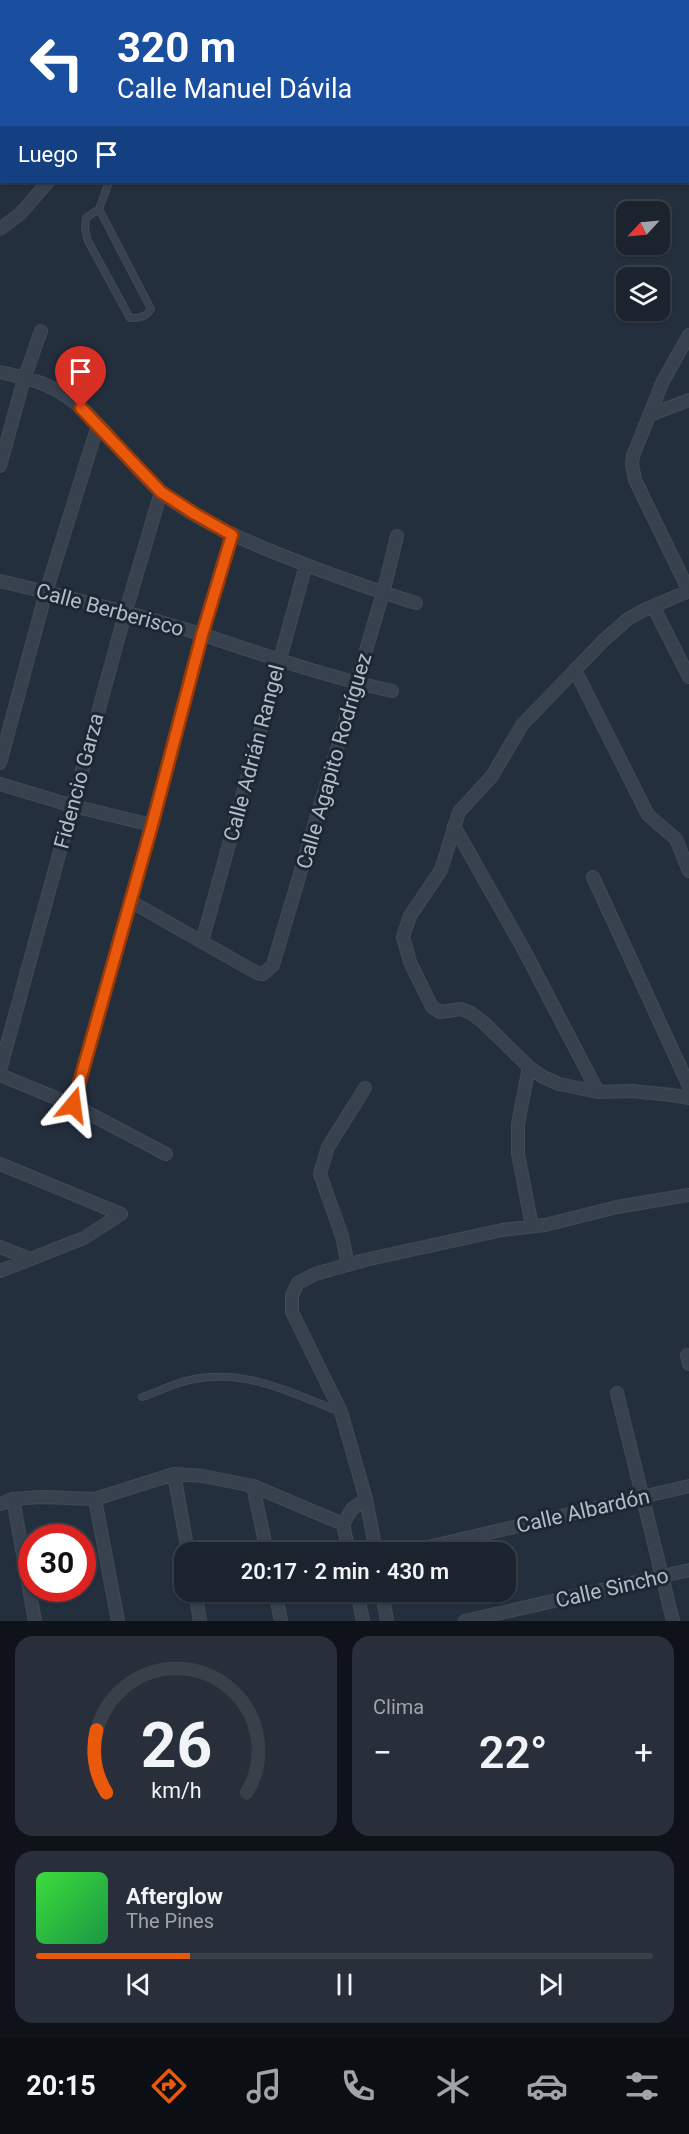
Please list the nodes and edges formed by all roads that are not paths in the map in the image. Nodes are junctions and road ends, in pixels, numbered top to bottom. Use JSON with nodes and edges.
{"nodes":[{"id":1,"x":47,"y":183,"type":"edge"},
{"id":2,"x":109,"y":183,"type":"edge"},
{"id":3,"x":99,"y":209,"type":"junction"},
{"id":4,"x":0,"y":229,"type":"edge"},
{"id":5,"x":41,"y":331,"type":"dead end"},
{"id":6,"x":689,"y":335,"type":"edge"},
{"id":7,"x":0,"y":372,"type":"edge"},
{"id":8,"x":24,"y":379,"type":"junction"},
{"id":9,"x":689,"y":400,"type":"edge"},
{"id":10,"x":650,"y":416,"type":"junction"},
{"id":11,"x":98,"y":425,"type":"junction"},
{"id":12,"x":0,"y":466,"type":"edge"},
{"id":13,"x":161,"y":492,"type":"junction"},
{"id":14,"x":232,"y":535,"type":"junction"},
{"id":15,"x":397,"y":536,"type":"dead end"},
{"id":16,"x":306,"y":565,"type":"junction"},
{"id":17,"x":0,"y":580,"type":"edge"},
{"id":18,"x":689,"y":591,"type":"edge"},
{"id":19,"x":46,"y":592,"type":"junction"},
{"id":20,"x":383,"y":593,"type":"junction"},
{"id":21,"x":416,"y":603,"type":"dead end"},
{"id":22,"x":653,"y":606,"type":"junction"},
{"id":23,"x":124,"y":614,"type":"junction"},
{"id":24,"x":202,"y":635,"type":"junction"},
{"id":25,"x":280,"y":661,"type":"junction"},
{"id":26,"x":575,"y":670,"type":"junction"},
{"id":27,"x":689,"y":677,"type":"edge"},
{"id":28,"x":357,"y":683,"type":"junction"},
{"id":29,"x":392,"y":691,"type":"dead end"},
{"id":30,"x":0,"y":763,"type":"edge"},
{"id":31,"x":0,"y":784,"type":"edge"},
{"id":32,"x":72,"y":806,"type":"junction"},
{"id":33,"x":152,"y":825,"type":"junction"},
{"id":34,"x":454,"y":826,"type":"junction"},
{"id":35,"x":689,"y":871,"type":"edge"},
{"id":36,"x":592,"y":877,"type":"dead end"},
{"id":37,"x":130,"y":901,"type":"junction"},
{"id":38,"x":202,"y":942,"type":"junction"},
{"id":39,"x":529,"y":1067,"type":"junction"},
{"id":40,"x":0,"y":1072,"type":"edge"},
{"id":41,"x":689,"y":1086,"type":"edge"},
{"id":42,"x":365,"y":1088,"type":"dead end"},
{"id":43,"x":598,"y":1092,"type":"junction"},
{"id":44,"x":689,"y":1098,"type":"edge"},
{"id":45,"x":73,"y":1105,"type":"junction"},
{"id":46,"x":166,"y":1154,"type":"dead end"},
{"id":47,"x":0,"y":1164,"type":"edge"},
{"id":48,"x":689,"y":1196,"type":"edge"},
{"id":49,"x":532,"y":1227,"type":"junction"},
{"id":50,"x":0,"y":1247,"type":"edge"},
{"id":51,"x":30,"y":1259,"type":"junction"},
{"id":52,"x":348,"y":1265,"type":"junction"},
{"id":53,"x":0,"y":1272,"type":"edge"},
{"id":54,"x":617,"y":1393,"type":"dead end"},
{"id":55,"x":142,"y":1397,"type":"dead end"},
{"id":56,"x":341,"y":1412,"type":"junction"},
{"id":57,"x":174,"y":1474,"type":"junction"},
{"id":58,"x":689,"y":1485,"type":"edge"},
{"id":59,"x":253,"y":1486,"type":"junction"},
{"id":60,"x":644,"y":1496,"type":"junction"},
{"id":61,"x":13,"y":1499,"type":"junction"},
{"id":62,"x":95,"y":1499,"type":"junction"},
{"id":63,"x":366,"y":1499,"type":"junction"},
{"id":64,"x":0,"y":1504,"type":"edge"},
{"id":65,"x":343,"y":1524,"type":"junction"},
{"id":66,"x":186,"y":1542,"type":"edge"},
{"id":67,"x":265,"y":1542,"type":"edge"},
{"id":68,"x":347,"y":1542,"type":"edge"},
{"id":69,"x":374,"y":1542,"type":"edge"},
{"id":70,"x":449,"y":1542,"type":"edge"},
{"id":71,"x":689,"y":1570,"type":"edge"},
{"id":72,"x":663,"y":1576,"type":"junction"},
{"id":73,"x":197,"y":1602,"type":"edge"},
{"id":74,"x":277,"y":1602,"type":"edge"},
{"id":75,"x":359,"y":1602,"type":"edge"},
{"id":76,"x":384,"y":1602,"type":"edge"},
{"id":77,"x":35,"y":1621,"type":"edge"},
{"id":78,"x":118,"y":1621,"type":"edge"},
{"id":79,"x":200,"y":1621,"type":"edge"},
{"id":80,"x":281,"y":1621,"type":"edge"},
{"id":81,"x":363,"y":1621,"type":"edge"},
{"id":82,"x":387,"y":1621,"type":"edge"},
{"id":83,"x":465,"y":1621,"type":"edge"},
{"id":84,"x":673,"y":1621,"type":"edge"}],
"edges":[{"from":1,"to":4,"type":"street"},
{"from":2,"to":3,"type":"lane"},
{"from":3,"to":3,"type":"lane"},
{"from":5,"to":8,"type":"street"},
{"from":6,"to":10,"type":"street"},
{"from":7,"to":8,"type":"street"},
{"from":8,"to":11,"type":"street"},
{"from":8,"to":12,"type":"street"},
{"from":9,"to":10,"type":"street"},
{"from":10,"to":18,"type":"street"},
{"from":11,"to":13,"type":"street"},
{"from":11,"to":19,"type":"street"},
{"from":13,"to":14,"type":"street"},
{"from":13,"to":23,"type":"street","name":"Fidencio Garza"},
{"from":14,"to":16,"type":"street"},
{"from":14,"to":24,"type":"street"},
{"from":15,"to":20,"type":"street","name":"Calle Agapito Rodríguez"},
{"from":16,"to":20,"type":"street"},
{"from":16,"to":25,"type":"street","name":"Calle Adrián Rangel"},
{"from":17,"to":19,"type":"street","name":"Calle Berberisco"},
{"from":18,"to":22,"type":"street"},
{"from":19,"to":23,"type":"street","name":"Calle Berberisco"},
{"from":19,"to":30,"type":"street"},
{"from":20,"to":21,"type":"street"},
{"from":20,"to":28,"type":"street","name":"Calle Agapito Rodríguez"},
{"from":22,"to":26,"type":"street"},
{"from":22,"to":27,"type":"street"},
{"from":23,"to":24,"type":"street","name":"Calle Berberisco"},
{"from":23,"to":32,"type":"street","name":"Fidencio Garza"},
{"from":24,"to":25,"type":"street","name":"Calle Berberisco"},
{"from":24,"to":33,"type":"street"},
{"from":25,"to":28,"type":"street","name":"Calle Berberisco"},
{"from":25,"to":38,"type":"street","name":"Calle Adrián Rangel"},
{"from":26,"to":34,"type":"street"},
{"from":26,"to":35,"type":"street"},
{"from":28,"to":29,"type":"street","name":"Calle Berberisco"},
{"from":28,"to":38,"type":"street","name":"Calle Agapito Rodríguez"},
{"from":31,"to":32,"type":"street"},
{"from":32,"to":33,"type":"street"},
{"from":32,"to":40,"type":"street","name":"Fidencio Garza"},
{"from":33,"to":37,"type":"street"},
{"from":34,"to":39,"type":"street"},
{"from":34,"to":43,"type":"street"},
{"from":36,"to":41,"type":"street"},
{"from":37,"to":38,"type":"street"},
{"from":37,"to":45,"type":"street"},
{"from":39,"to":43,"type":"street"},
{"from":39,"to":49,"type":"street"},
{"from":40,"to":45,"type":"street"},
{"from":42,"to":52,"type":"street"},
{"from":43,"to":44,"type":"street"},
{"from":45,"to":46,"type":"street"},
{"from":47,"to":51,"type":"street"},
{"from":48,"to":49,"type":"street"},
{"from":49,"to":52,"type":"street"},
{"from":50,"to":51,"type":"street"},
{"from":51,"to":53,"type":"street"},
{"from":52,"to":56,"type":"street"},
{"from":54,"to":60,"type":"street"},
{"from":55,"to":56,"type":"lane"},
{"from":56,"to":63,"type":"street"},
{"from":57,"to":59,"type":"street"},
{"from":57,"to":62,"type":"street"},
{"from":57,"to":66,"type":"street"},
{"from":58,"to":60,"type":"street","name":"Calle Albardón"},
{"from":59,"to":65,"type":"street"},
{"from":59,"to":67,"type":"street"},
{"from":60,"to":70,"type":"street","name":"Calle Albardón"},
{"from":60,"to":72,"type":"street"},
{"from":61,"to":62,"type":"street"},
{"from":61,"to":64,"type":"street"},
{"from":61,"to":77,"type":"street"},
{"from":62,"to":78,"type":"street"},
{"from":63,"to":65,"type":"street"},
{"from":63,"to":69,"type":"street"},
{"from":65,"to":68,"type":"street"},
{"from":71,"to":72,"type":"street","name":"Calle Sincho"},
{"from":72,"to":83,"type":"street","name":"Calle Sincho"},
{"from":72,"to":84,"type":"street"},
{"from":73,"to":79,"type":"street"},
{"from":74,"to":80,"type":"street"},
{"from":75,"to":81,"type":"street"},
{"from":76,"to":82,"type":"street"}]}
